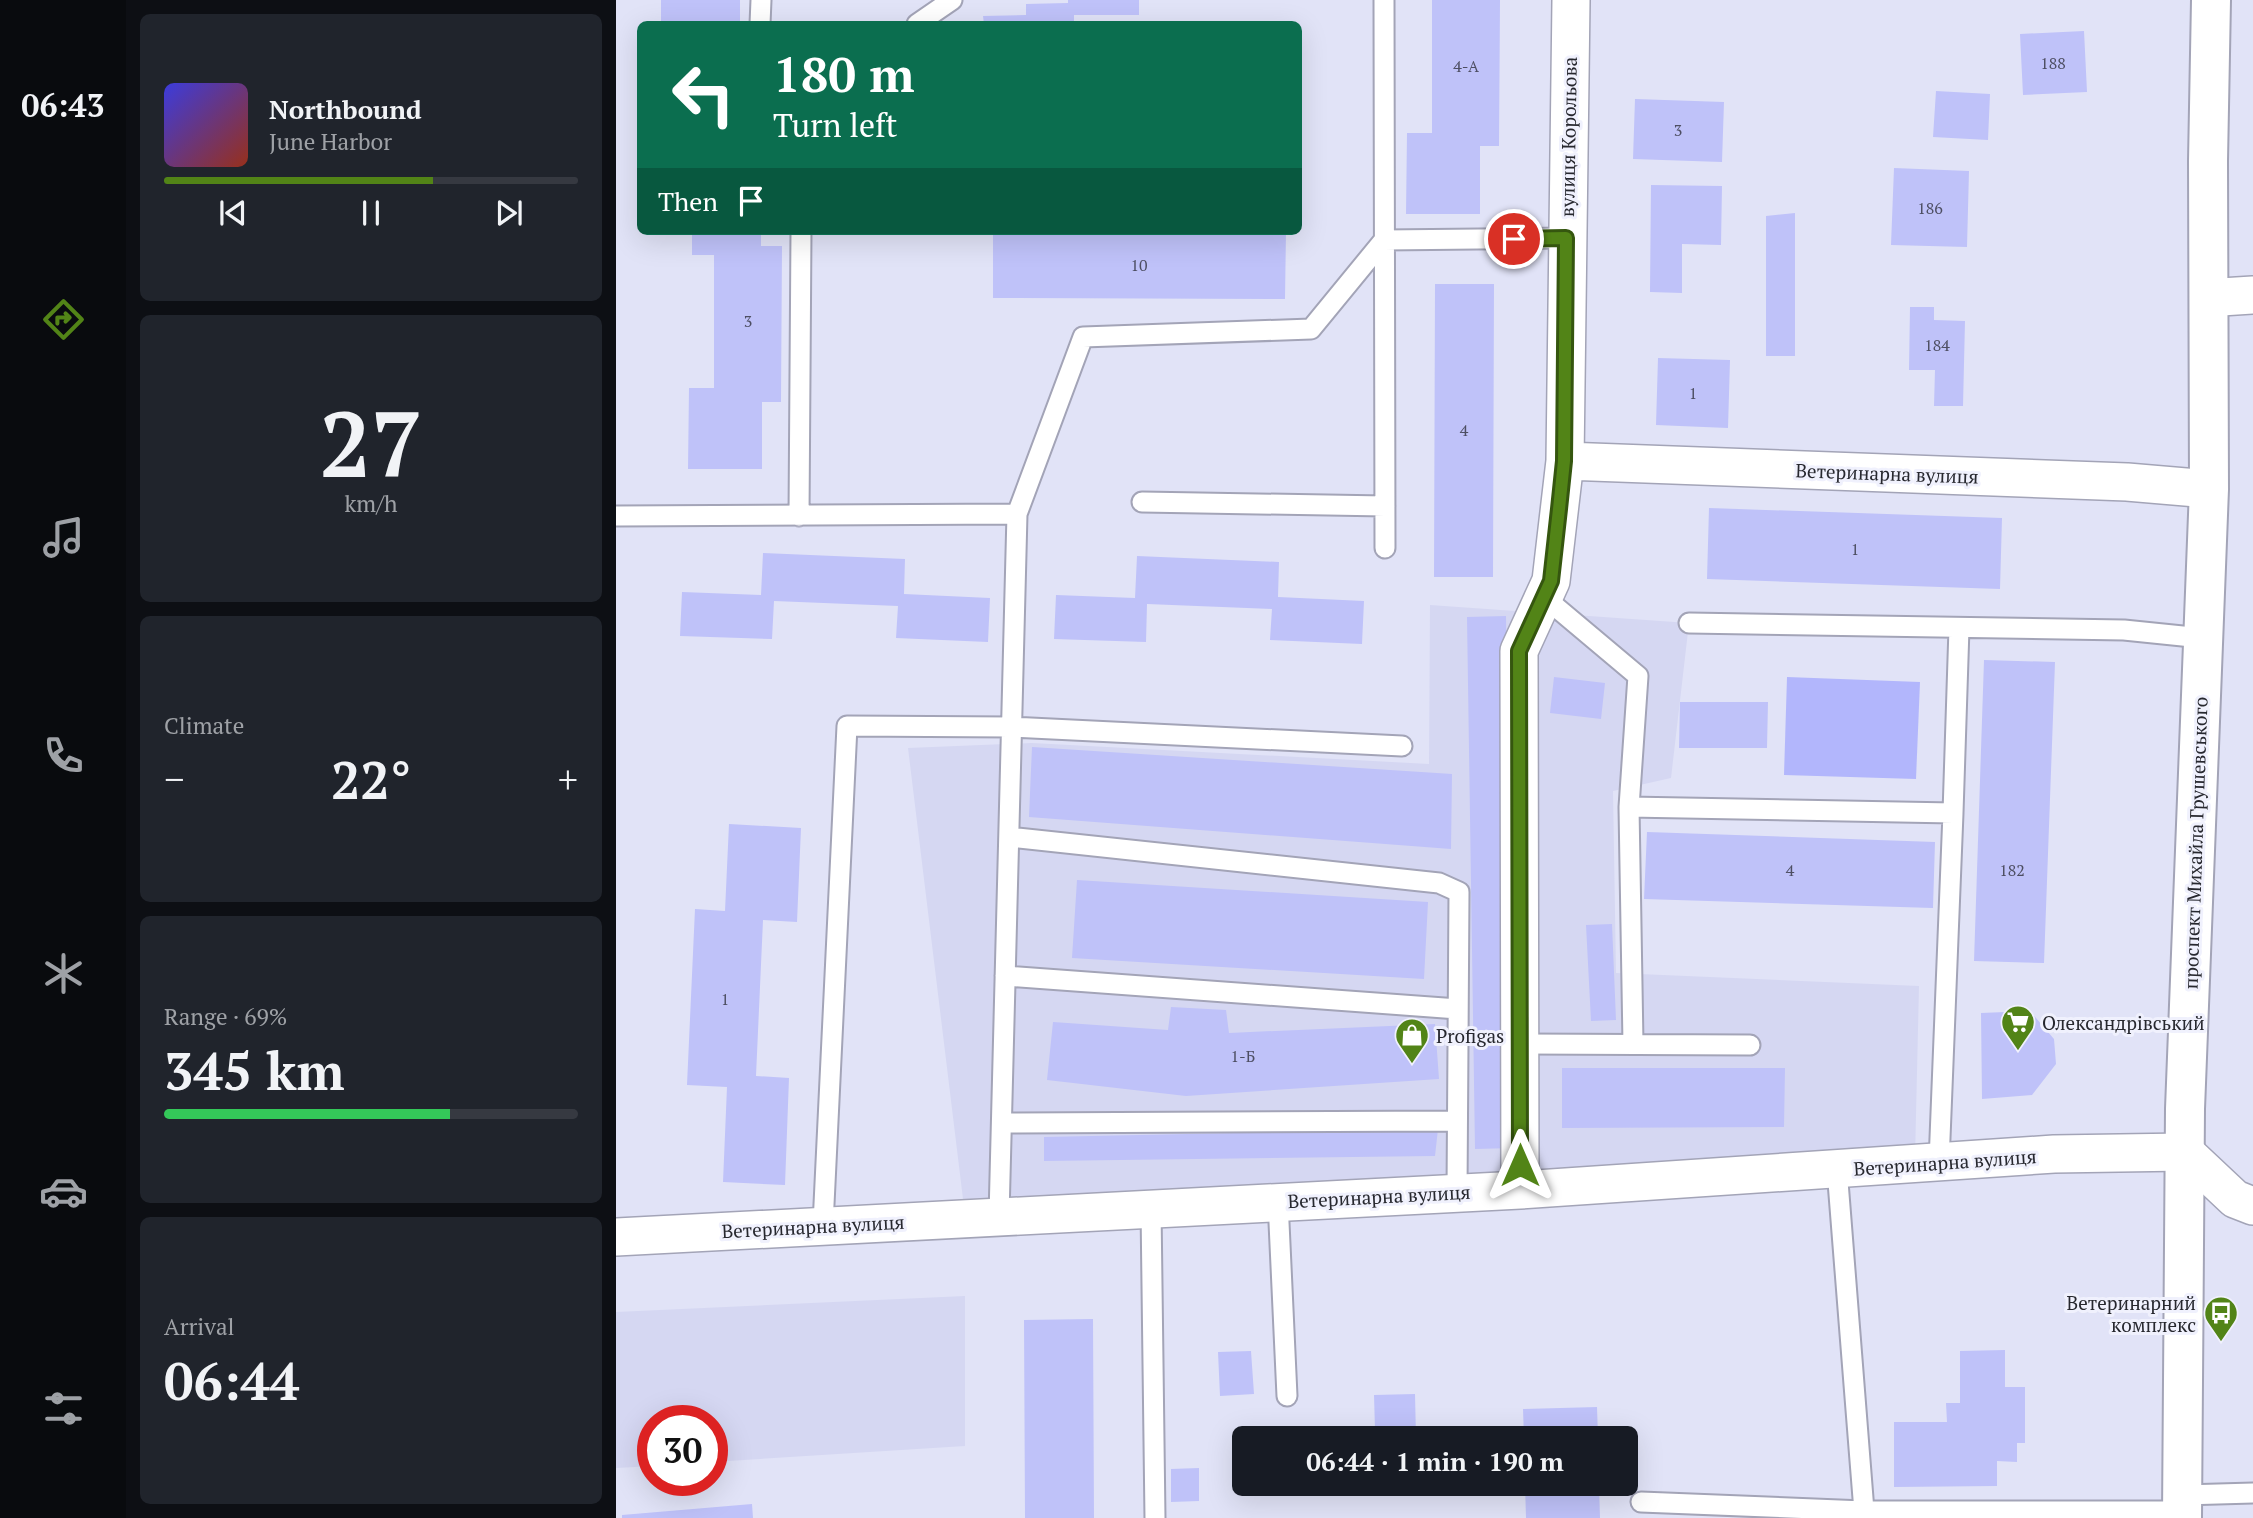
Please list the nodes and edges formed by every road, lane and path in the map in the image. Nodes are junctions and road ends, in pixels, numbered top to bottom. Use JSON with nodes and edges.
{"nodes":[{"id":1,"x":761,"y":0,"type":"edge"},
{"id":2,"x":952,"y":0,"type":"edge"},
{"id":3,"x":1384,"y":0,"type":"edge"},
{"id":4,"x":1571,"y":0,"type":"edge"},
{"id":5,"x":2211,"y":0,"type":"edge"},
{"id":6,"x":760,"y":21,"type":"edge"},
{"id":7,"x":921,"y":21,"type":"edge"},
{"id":8,"x":801,"y":235,"type":"edge"},
{"id":9,"x":1566,"y":238,"type":"junction"},
{"id":10,"x":1384,"y":240,"type":"junction"},
{"id":11,"x":2209,"y":293,"type":"junction"},
{"id":12,"x":2253,"y":295,"type":"edge"},
{"id":13,"x":1564,"y":461,"type":"junction"},
{"id":14,"x":2209,"y":489,"type":"junction"},
{"id":15,"x":1142,"y":502,"type":"dead end"},
{"id":16,"x":1385,"y":506,"type":"junction"},
{"id":17,"x":1017,"y":514,"type":"junction"},
{"id":18,"x":616,"y":516,"type":"edge"},
{"id":19,"x":799,"y":516,"type":"junction"},
{"id":20,"x":1385,"y":548,"type":"dead end"},
{"id":21,"x":1544,"y":597,"type":"junction"},
{"id":22,"x":1689,"y":623,"type":"dead end"},
{"id":23,"x":1959,"y":628,"type":"junction"},
{"id":24,"x":2202,"y":638,"type":"junction"},
{"id":25,"x":1011,"y":727,"type":"junction"},
{"id":26,"x":1402,"y":746,"type":"dead end"},
{"id":27,"x":1629,"y":807,"type":"junction"},
{"id":28,"x":1953,"y":813,"type":"junction"},
{"id":29,"x":1009,"y":837,"type":"junction"},
{"id":30,"x":1005,"y":976,"type":"junction"},
{"id":31,"x":1458,"y":1009,"type":"junction"},
{"id":32,"x":1520,"y":1044,"type":"junction"},
{"id":33,"x":1633,"y":1044,"type":"junction"},
{"id":34,"x":1750,"y":1045,"type":"dead end"},
{"id":35,"x":1457,"y":1121,"type":"junction"},
{"id":36,"x":1002,"y":1123,"type":"junction"},
{"id":37,"x":2185,"y":1152,"type":"junction"},
{"id":38,"x":1939,"y":1163,"type":"junction"},
{"id":39,"x":1838,"y":1169,"type":"junction"},
{"id":40,"x":1520,"y":1190,"type":"junction"},
{"id":41,"x":1457,"y":1193,"type":"junction"},
{"id":42,"x":1278,"y":1201,"type":"junction"},
{"id":43,"x":2253,"y":1206,"type":"edge"},
{"id":44,"x":1151,"y":1209,"type":"junction"},
{"id":45,"x":999,"y":1216,"type":"junction"},
{"id":46,"x":822,"y":1224,"type":"junction"},
{"id":47,"x":616,"y":1237,"type":"edge"},
{"id":48,"x":1287,"y":1396,"type":"dead end"},
{"id":49,"x":2253,"y":1493,"type":"edge"},
{"id":50,"x":1642,"y":1502,"type":"dead end"},
{"id":51,"x":2182,"y":1508,"type":"edge"},
{"id":52,"x":1864,"y":1510,"type":"junction"},
{"id":53,"x":1155,"y":1518,"type":"edge"}],
"edges":[{"from":1,"to":6,"type":"lane"},
{"from":2,"to":7,"type":"lane"},
{"from":3,"to":10,"type":"lane"},
{"from":4,"to":9,"type":"street","name":"вулиця Корольова"},
{"from":5,"to":11,"type":"street","name":"проспект Михайла Грушевського"},
{"from":8,"to":19,"type":"lane"},
{"from":9,"to":10,"type":"lane"},
{"from":9,"to":13,"type":"street","name":"вулиця Корольова"},
{"from":10,"to":16,"type":"lane"},
{"from":10,"to":17,"type":"lane"},
{"from":11,"to":12,"type":"street"},
{"from":11,"to":14,"type":"street","name":"проспект Михайла Грушевського"},
{"from":13,"to":14,"type":"street","name":"Ветеринарна вулиця"},
{"from":13,"to":21,"type":"street","name":"вулиця Корольова"},
{"from":14,"to":24,"type":"street","name":"проспект Михайла Грушевського"},
{"from":15,"to":16,"type":"lane"},
{"from":16,"to":20,"type":"lane"},
{"from":17,"to":19,"type":"lane"},
{"from":17,"to":25,"type":"lane"},
{"from":18,"to":19,"type":"lane"},
{"from":21,"to":27,"type":"lane"},
{"from":21,"to":32,"type":"street","name":"вулиця Корольова"},
{"from":22,"to":23,"type":"lane"},
{"from":23,"to":24,"type":"lane"},
{"from":23,"to":28,"type":"lane"},
{"from":24,"to":37,"type":"street","name":"проспект Михайла Грушевського"},
{"from":25,"to":26,"type":"lane"},
{"from":25,"to":29,"type":"lane"},
{"from":25,"to":46,"type":"lane"},
{"from":27,"to":28,"type":"lane"},
{"from":27,"to":33,"type":"lane"},
{"from":28,"to":38,"type":"lane"},
{"from":29,"to":30,"type":"lane"},
{"from":29,"to":31,"type":"lane"},
{"from":30,"to":31,"type":"lane"},
{"from":30,"to":36,"type":"lane"},
{"from":31,"to":35,"type":"lane"},
{"from":32,"to":33,"type":"lane"},
{"from":32,"to":40,"type":"street","name":"вулиця Корольова"},
{"from":33,"to":34,"type":"lane"},
{"from":35,"to":36,"type":"lane"},
{"from":35,"to":41,"type":"lane"},
{"from":36,"to":45,"type":"lane"},
{"from":37,"to":38,"type":"street","name":"Ветеринарна вулиця"},
{"from":37,"to":43,"type":"street"},
{"from":37,"to":51,"type":"street","name":"проспект Михайла Грушевського"},
{"from":38,"to":39,"type":"street","name":"Ветеринарна вулиця"},
{"from":39,"to":40,"type":"street","name":"Ветеринарна вулиця"},
{"from":39,"to":52,"type":"lane"},
{"from":40,"to":41,"type":"street","name":"Ветеринарна вулиця"},
{"from":41,"to":42,"type":"street","name":"Ветеринарна вулиця"},
{"from":42,"to":44,"type":"street","name":"Ветеринарна вулиця"},
{"from":42,"to":48,"type":"lane"},
{"from":44,"to":45,"type":"street","name":"Ветеринарна вулиця"},
{"from":44,"to":53,"type":"lane"},
{"from":45,"to":46,"type":"street","name":"Ветеринарна вулиця"},
{"from":46,"to":47,"type":"street","name":"Ветеринарна вулиця"},
{"from":49,"to":51,"type":"lane"},
{"from":50,"to":52,"type":"lane"},
{"from":51,"to":52,"type":"lane"}]}
